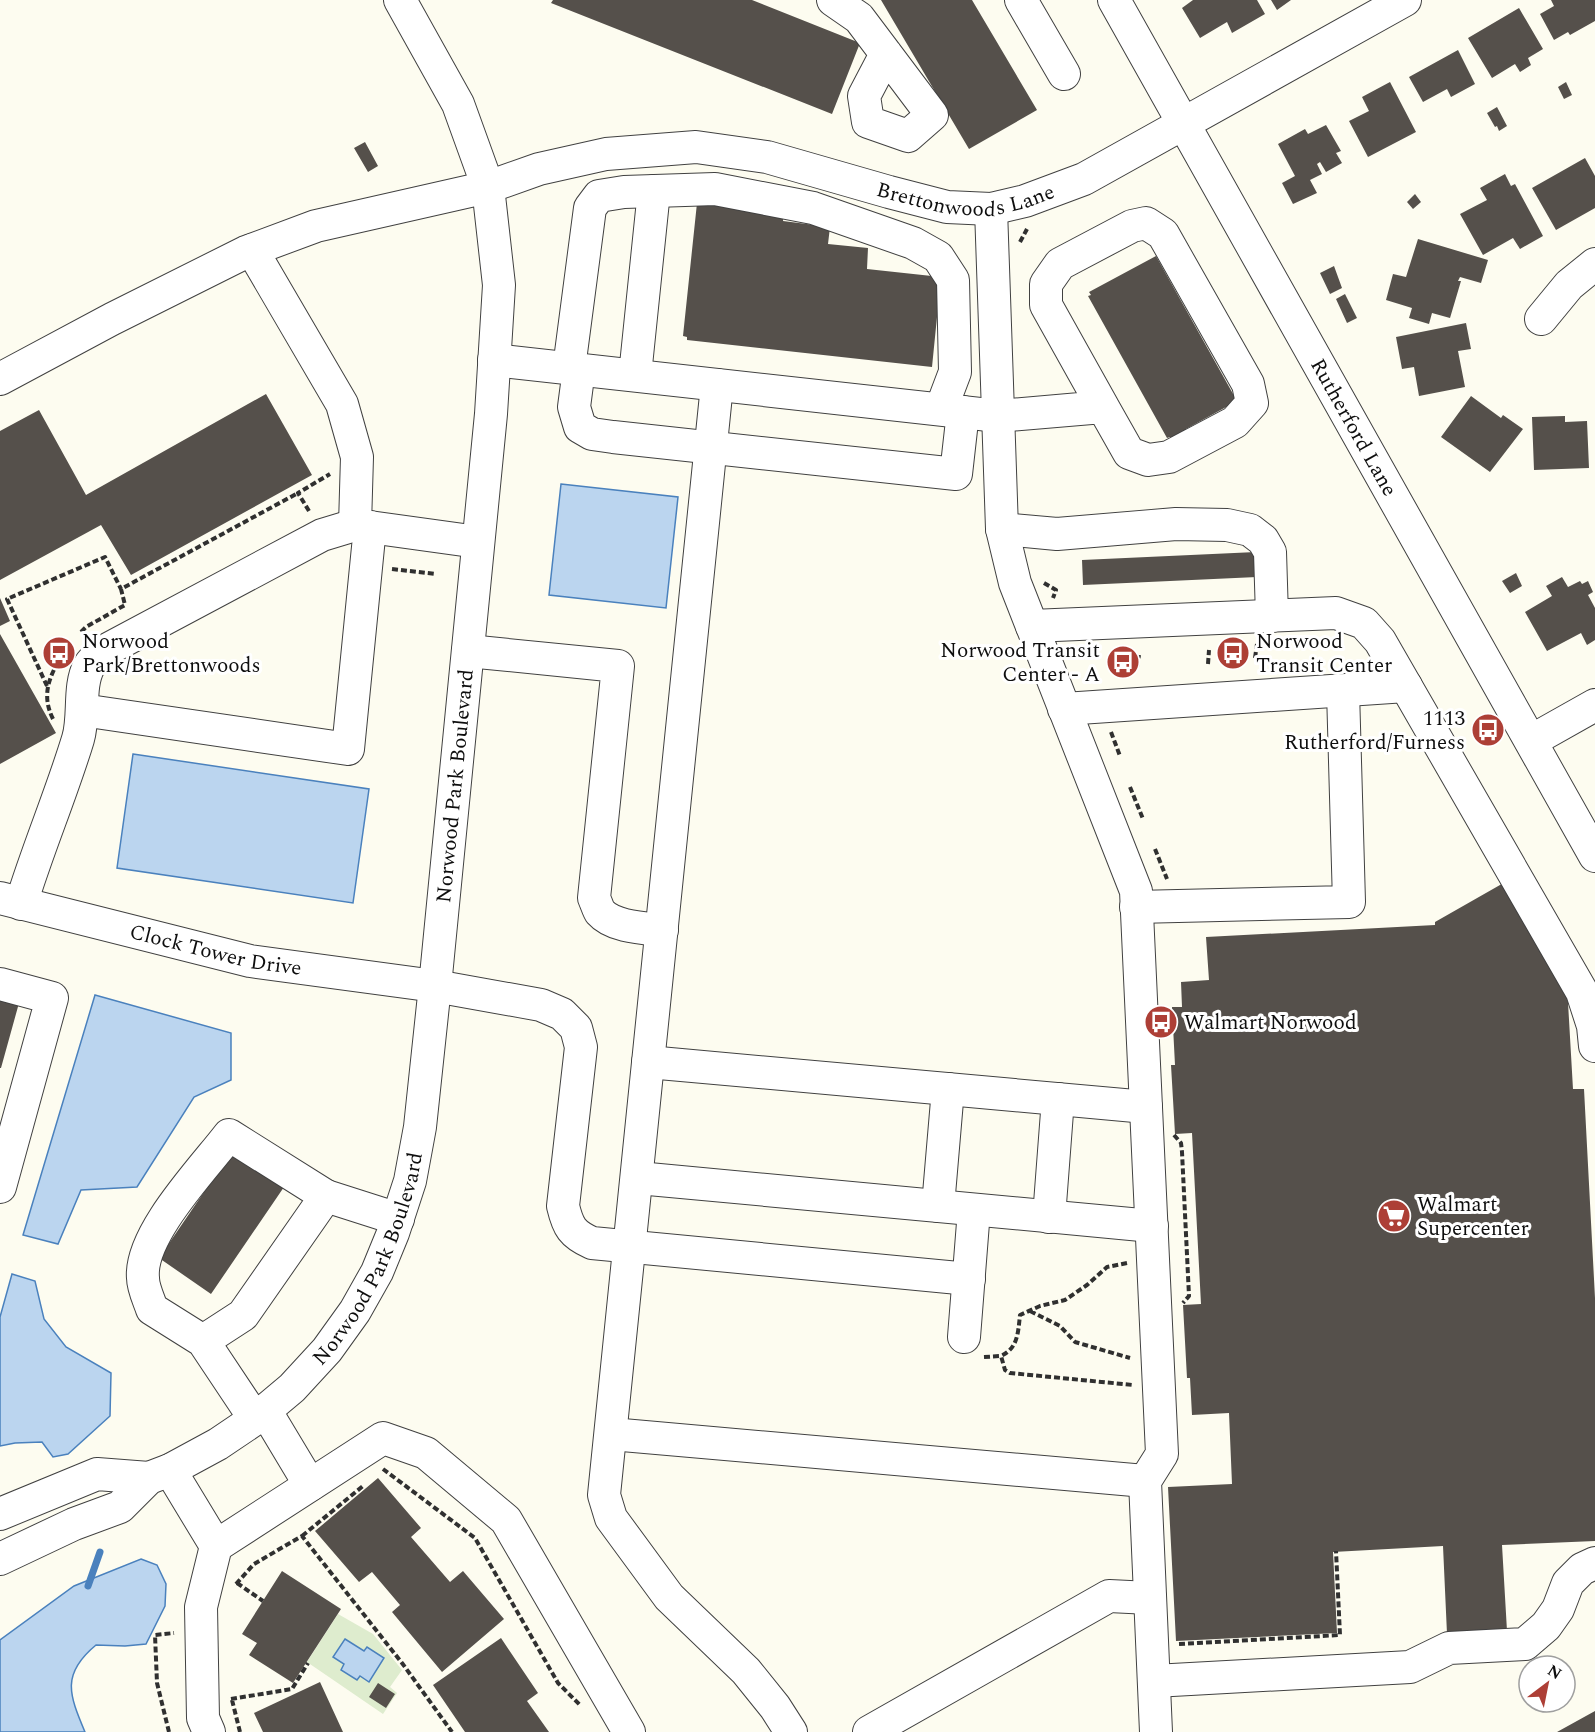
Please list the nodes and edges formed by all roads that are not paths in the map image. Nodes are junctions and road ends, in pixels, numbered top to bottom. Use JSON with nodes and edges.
{"nodes":[{"id":1,"x":400,"y":0,"type":"edge"},
{"id":2,"x":833,"y":0,"type":"edge"},
{"id":3,"x":1021,"y":0,"type":"edge"},
{"id":4,"x":1114,"y":0,"type":"edge"},
{"id":5,"x":1405,"y":0,"type":"edge"},
{"id":6,"x":886,"y":54,"type":"dead end"},
{"id":7,"x":1064,"y":74,"type":"dead end"},
{"id":8,"x":1184,"y":124,"type":"junction"},
{"id":9,"x":488,"y":186,"type":"junction"},
{"id":10,"x":654,"y":191,"type":"junction"},
{"id":11,"x":991,"y":209,"type":"junction"},
{"id":12,"x":252,"y":250,"type":"junction"},
{"id":13,"x":1595,"y":264,"type":"edge"},
{"id":14,"x":1541,"y":319,"type":"dead end"},
{"id":15,"x":494,"y":360,"type":"junction"},
{"id":16,"x":574,"y":369,"type":"junction"},
{"id":17,"x":636,"y":375,"type":"junction"},
{"id":18,"x":0,"y":379,"type":"edge"},
{"id":19,"x":717,"y":384,"type":"junction"},
{"id":20,"x":1103,"y":407,"type":"junction"},
{"id":21,"x":952,"y":410,"type":"junction"},
{"id":22,"x":998,"y":416,"type":"junction"},
{"id":23,"x":711,"y":448,"type":"junction"},
{"id":24,"x":363,"y":526,"type":"junction"},
{"id":25,"x":1002,"y":529,"type":"junction"},
{"id":26,"x":478,"y":542,"type":"junction"},
{"id":27,"x":1272,"y":616,"type":"junction"},
{"id":28,"x":1032,"y":626,"type":"junction"},
{"id":29,"x":468,"y":651,"type":"junction"},
{"id":30,"x":1406,"y":686,"type":"junction"},
{"id":31,"x":1343,"y":691,"type":"junction"},
{"id":32,"x":1595,"y":705,"type":"edge"},
{"id":33,"x":1064,"y":709,"type":"junction"},
{"id":34,"x":82,"y":710,"type":"junction"},
{"id":35,"x":1531,"y":741,"type":"junction"},
{"id":36,"x":1595,"y":856,"type":"edge"},
{"id":37,"x":10,"y":901,"type":"edge"},
{"id":38,"x":1136,"y":907,"type":"junction"},
{"id":39,"x":662,"y":930,"type":"junction"},
{"id":40,"x":0,"y":984,"type":"edge"},
{"id":41,"x":435,"y":986,"type":"junction"},
{"id":42,"x":1595,"y":1046,"type":"edge"},
{"id":43,"x":648,"y":1062,"type":"junction"},
{"id":44,"x":948,"y":1089,"type":"junction"},
{"id":45,"x":1058,"y":1099,"type":"junction"},
{"id":46,"x":1146,"y":1107,"type":"junction"},
{"id":47,"x":638,"y":1178,"type":"junction"},
{"id":48,"x":0,"y":1187,"type":"edge"},
{"id":49,"x":326,"y":1196,"type":"junction"},
{"id":50,"x":938,"y":1206,"type":"junction"},
{"id":51,"x":974,"y":1210,"type":"junction"},
{"id":52,"x":1049,"y":1217,"type":"junction"},
{"id":53,"x":398,"y":1219,"type":"junction"},
{"id":54,"x":1152,"y":1226,"type":"junction"},
{"id":55,"x":629,"y":1246,"type":"junction"},
{"id":56,"x":969,"y":1279,"type":"junction"},
{"id":57,"x":203,"y":1341,"type":"junction"},
{"id":58,"x":970,"y":1347,"type":"road end"},
{"id":59,"x":260,"y":1415,"type":"junction"},
{"id":60,"x":611,"y":1434,"type":"junction"},
{"id":61,"x":160,"y":1474,"type":"junction"},
{"id":62,"x":1145,"y":1481,"type":"junction"},
{"id":63,"x":310,"y":1485,"type":"junction"},
{"id":64,"x":0,"y":1514,"type":"edge"},
{"id":65,"x":216,"y":1546,"type":"junction"},
{"id":66,"x":0,"y":1559,"type":"edge"},
{"id":67,"x":1595,"y":1563,"type":"edge"},
{"id":68,"x":1150,"y":1598,"type":"junction"},
{"id":69,"x":1154,"y":1681,"type":"junction"},
{"id":70,"x":209,"y":1732,"type":"edge"},
{"id":71,"x":630,"y":1732,"type":"edge"},
{"id":72,"x":791,"y":1732,"type":"edge"},
{"id":73,"x":869,"y":1732,"type":"edge"},
{"id":74,"x":1156,"y":1732,"type":"edge"}],
"edges":[{"from":1,"to":9,"type":"street","name":"Norwood Park Boulevard"},
{"from":2,"to":6,"type":"street"},
{"from":3,"to":7,"type":"street"},
{"from":4,"to":8,"type":"street","name":"Rutherford Lane"},
{"from":5,"to":8,"type":"street","name":"Brettonwoods Lane"},
{"from":8,"to":11,"type":"street","name":"Brettonwoods Lane"},
{"from":8,"to":35,"type":"street","name":"Rutherford Lane"},
{"from":9,"to":11,"type":"street","name":"Brettonwoods Lane"},
{"from":9,"to":12,"type":"street","name":"Brettonwoods Lane"},
{"from":9,"to":15,"type":"street","name":"Norwood Park Boulevard"},
{"from":10,"to":16,"type":"street"},
{"from":10,"to":17,"type":"street"},
{"from":10,"to":21,"type":"street"},
{"from":11,"to":22,"type":"street"},
{"from":12,"to":18,"type":"street","name":"Brettonwoods Lane"},
{"from":12,"to":24,"type":"street"},
{"from":13,"to":14,"type":"street"},
{"from":15,"to":16,"type":"street"},
{"from":15,"to":26,"type":"street","name":"Norwood Park Boulevard"},
{"from":16,"to":17,"type":"street"},
{"from":16,"to":23,"type":"street"},
{"from":17,"to":19,"type":"street"},
{"from":19,"to":21,"type":"street"},
{"from":19,"to":23,"type":"street"},
{"from":20,"to":20,"type":"street"},
{"from":20,"to":22,"type":"street"},
{"from":21,"to":22,"type":"street"},
{"from":21,"to":23,"type":"street"},
{"from":22,"to":25,"type":"street"},
{"from":23,"to":39,"type":"street"},
{"from":24,"to":26,"type":"street"},
{"from":24,"to":34,"type":"street"},
{"from":24,"to":34,"type":"street"},
{"from":25,"to":27,"type":"street"},
{"from":25,"to":28,"type":"street"},
{"from":26,"to":29,"type":"street","name":"Norwood Park Boulevard"},
{"from":27,"to":28,"type":"street"},
{"from":27,"to":30,"type":"street"},
{"from":28,"to":33,"type":"street"},
{"from":29,"to":39,"type":"street"},
{"from":29,"to":41,"type":"street","name":"Norwood Park Boulevard"},
{"from":30,"to":31,"type":"street"},
{"from":30,"to":42,"type":"street"},
{"from":31,"to":33,"type":"street"},
{"from":31,"to":38,"type":"street"},
{"from":32,"to":35,"type":"street"},
{"from":33,"to":38,"type":"street"},
{"from":34,"to":37,"type":"street"},
{"from":35,"to":36,"type":"street","name":"Rutherford Lane"},
{"from":37,"to":41,"type":"street","name":"Clock Tower Drive"},
{"from":38,"to":46,"type":"street"},
{"from":39,"to":43,"type":"street"},
{"from":40,"to":48,"type":"street"},
{"from":41,"to":53,"type":"street","name":"Norwood Park Boulevard"},
{"from":41,"to":55,"type":"street","name":"Clock Tower Drive"},
{"from":43,"to":44,"type":"street"},
{"from":43,"to":47,"type":"street"},
{"from":44,"to":45,"type":"street"},
{"from":44,"to":50,"type":"street"},
{"from":45,"to":46,"type":"street"},
{"from":45,"to":52,"type":"street"},
{"from":46,"to":54,"type":"street"},
{"from":47,"to":50,"type":"street"},
{"from":47,"to":55,"type":"street"},
{"from":49,"to":53,"type":"street"},
{"from":49,"to":57,"type":"street"},
{"from":49,"to":57,"type":"street"},
{"from":50,"to":51,"type":"street"},
{"from":51,"to":52,"type":"street"},
{"from":51,"to":56,"type":"street"},
{"from":52,"to":54,"type":"street"},
{"from":53,"to":59,"type":"street","name":"Norwood Park Boulevard"},
{"from":54,"to":62,"type":"street"},
{"from":55,"to":56,"type":"street"},
{"from":55,"to":60,"type":"street"},
{"from":56,"to":58,"type":"street"},
{"from":57,"to":59,"type":"street"},
{"from":59,"to":61,"type":"street","name":"Norwood Park Boulevard"},
{"from":59,"to":63,"type":"street"},
{"from":60,"to":62,"type":"street"},
{"from":60,"to":72,"type":"street"},
{"from":61,"to":64,"type":"street"},
{"from":61,"to":65,"type":"street"},
{"from":61,"to":66,"type":"street","name":"Norwood Park Boulevard"},
{"from":62,"to":68,"type":"street"},
{"from":63,"to":65,"type":"street"},
{"from":63,"to":71,"type":"street"},
{"from":65,"to":70,"type":"street"},
{"from":67,"to":69,"type":"street"},
{"from":68,"to":69,"type":"street"},
{"from":68,"to":73,"type":"street"},
{"from":69,"to":74,"type":"street"}]}
